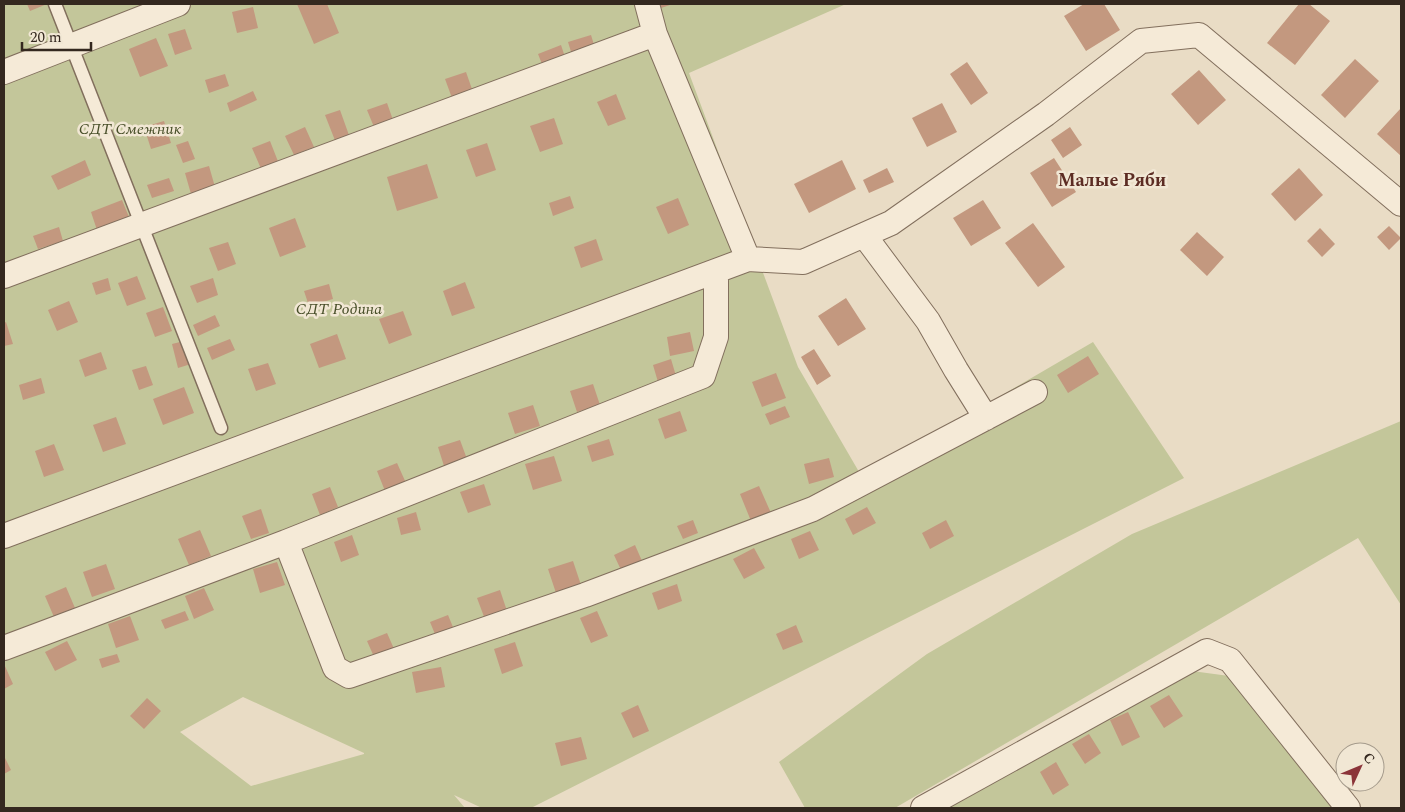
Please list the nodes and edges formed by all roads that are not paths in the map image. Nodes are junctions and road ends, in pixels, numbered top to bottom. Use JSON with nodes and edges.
{"nodes":[{"id":1,"x":55,"y":4,"type":"edge"},
{"id":2,"x":178,"y":4,"type":"edge"},
{"id":3,"x":647,"y":4,"type":"edge"},
{"id":4,"x":654,"y":34,"type":"junction"},
{"id":5,"x":71,"y":45,"type":"junction"},
{"id":6,"x":4,"y":72,"type":"edge"},
{"id":7,"x":1401,"y":204,"type":"edge"},
{"id":8,"x":142,"y":225,"type":"junction"},
{"id":9,"x":864,"y":235,"type":"junction"},
{"id":10,"x":748,"y":259,"type":"junction"},
{"id":11,"x":716,"y":271,"type":"junction"},
{"id":12,"x":4,"y":276,"type":"edge"},
{"id":13,"x":1035,"y":392,"type":"dead end"},
{"id":14,"x":986,"y":418,"type":"junction"},
{"id":15,"x":221,"y":428,"type":"dead end"},
{"id":16,"x":4,"y":536,"type":"edge"},
{"id":17,"x":286,"y":542,"type":"junction"},
{"id":18,"x":4,"y":648,"type":"edge"},
{"id":19,"x":923,"y":808,"type":"edge"},
{"id":20,"x":1348,"y":808,"type":"edge"}],
"edges":[{"from":1,"to":5,"type":"lane"},
{"from":2,"to":5,"type":"street"},
{"from":3,"to":4,"type":"street"},
{"from":4,"to":8,"type":"street"},
{"from":4,"to":10,"type":"street"},
{"from":5,"to":6,"type":"street"},
{"from":5,"to":8,"type":"lane"},
{"from":7,"to":9,"type":"street"},
{"from":8,"to":12,"type":"street"},
{"from":8,"to":15,"type":"lane"},
{"from":9,"to":10,"type":"street"},
{"from":9,"to":14,"type":"street"},
{"from":10,"to":11,"type":"street"},
{"from":11,"to":16,"type":"street"},
{"from":11,"to":17,"type":"street"},
{"from":13,"to":14,"type":"street"},
{"from":14,"to":17,"type":"street"},
{"from":17,"to":18,"type":"street"},
{"from":19,"to":20,"type":"street"}]}
